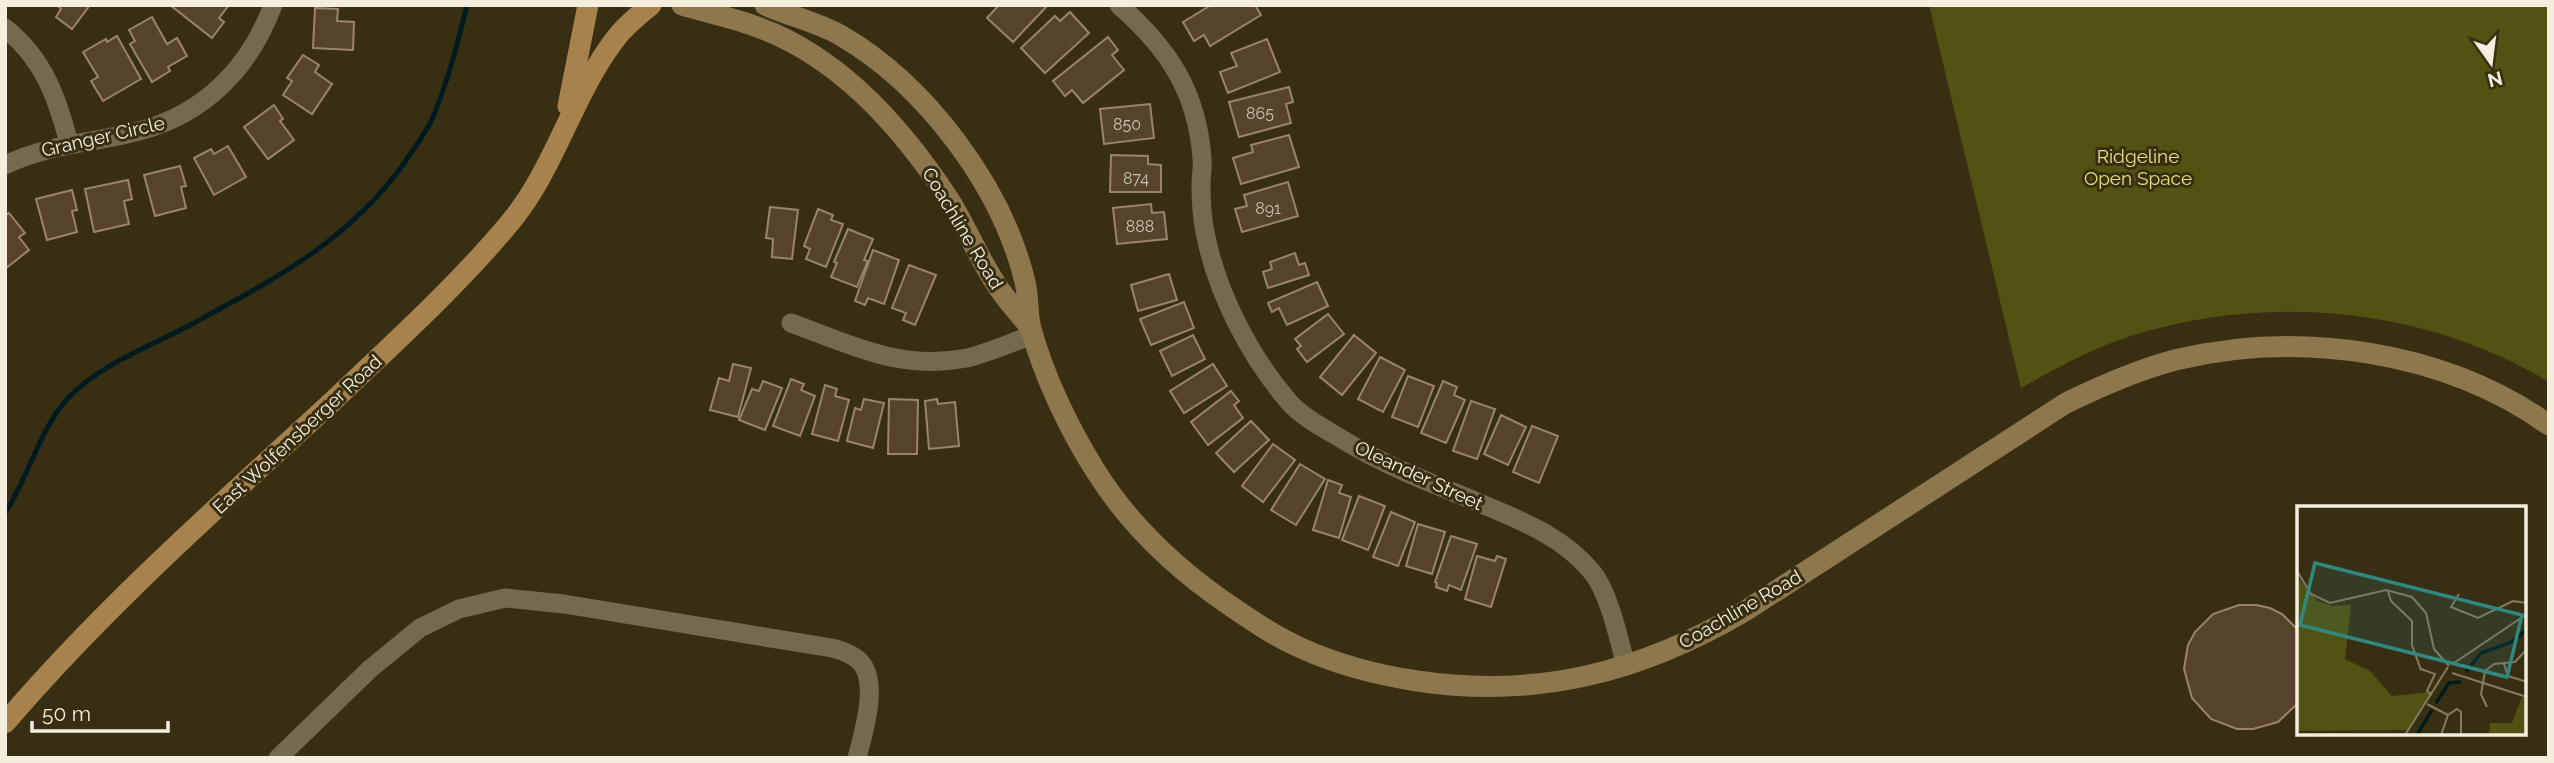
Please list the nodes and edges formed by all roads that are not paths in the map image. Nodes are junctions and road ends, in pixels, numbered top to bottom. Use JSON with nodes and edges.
{"nodes":[{"id":1,"x":274,"y":5,"type":"edge"},
{"id":2,"x":588,"y":5,"type":"edge"},
{"id":3,"x":651,"y":5,"type":"edge"},
{"id":4,"x":682,"y":5,"type":"edge"},
{"id":5,"x":765,"y":5,"type":"edge"},
{"id":6,"x":1119,"y":5,"type":"edge"},
{"id":7,"x":5,"y":29,"type":"edge"},
{"id":8,"x":564,"y":127,"type":"junction"},
{"id":9,"x":69,"y":144,"type":"junction"},
{"id":10,"x":5,"y":165,"type":"edge"},
{"id":11,"x":791,"y":323,"type":"dead end"},
{"id":12,"x":1032,"y":331,"type":"junction"},
{"id":13,"x":2549,"y":425,"type":"edge"},
{"id":14,"x":1626,"y":666,"type":"junction"},
{"id":15,"x":5,"y":723,"type":"edge"},
{"id":16,"x":278,"y":758,"type":"edge"},
{"id":17,"x":857,"y":758,"type":"edge"}],
"edges":[{"from":1,"to":9,"type":"street","name":"Granger Circle"},
{"from":2,"to":8,"type":"main road","name":"East Wolfensberger Road"},
{"from":3,"to":8,"type":"main road","name":"East Wolfensberger Road"},
{"from":4,"to":12,"type":"main road","name":"Coachline Road"},
{"from":5,"to":12,"type":"main road","name":"Coachline Road"},
{"from":6,"to":14,"type":"street","name":"Oleander Street"},
{"from":7,"to":9,"type":"street"},
{"from":8,"to":15,"type":"main road","name":"East Wolfensberger Road"},
{"from":9,"to":10,"type":"street","name":"Granger Circle"},
{"from":11,"to":12,"type":"street"},
{"from":12,"to":14,"type":"main road","name":"Coachline Road"},
{"from":13,"to":14,"type":"main road","name":"Coachline Road"},
{"from":16,"to":17,"type":"street"}]}
